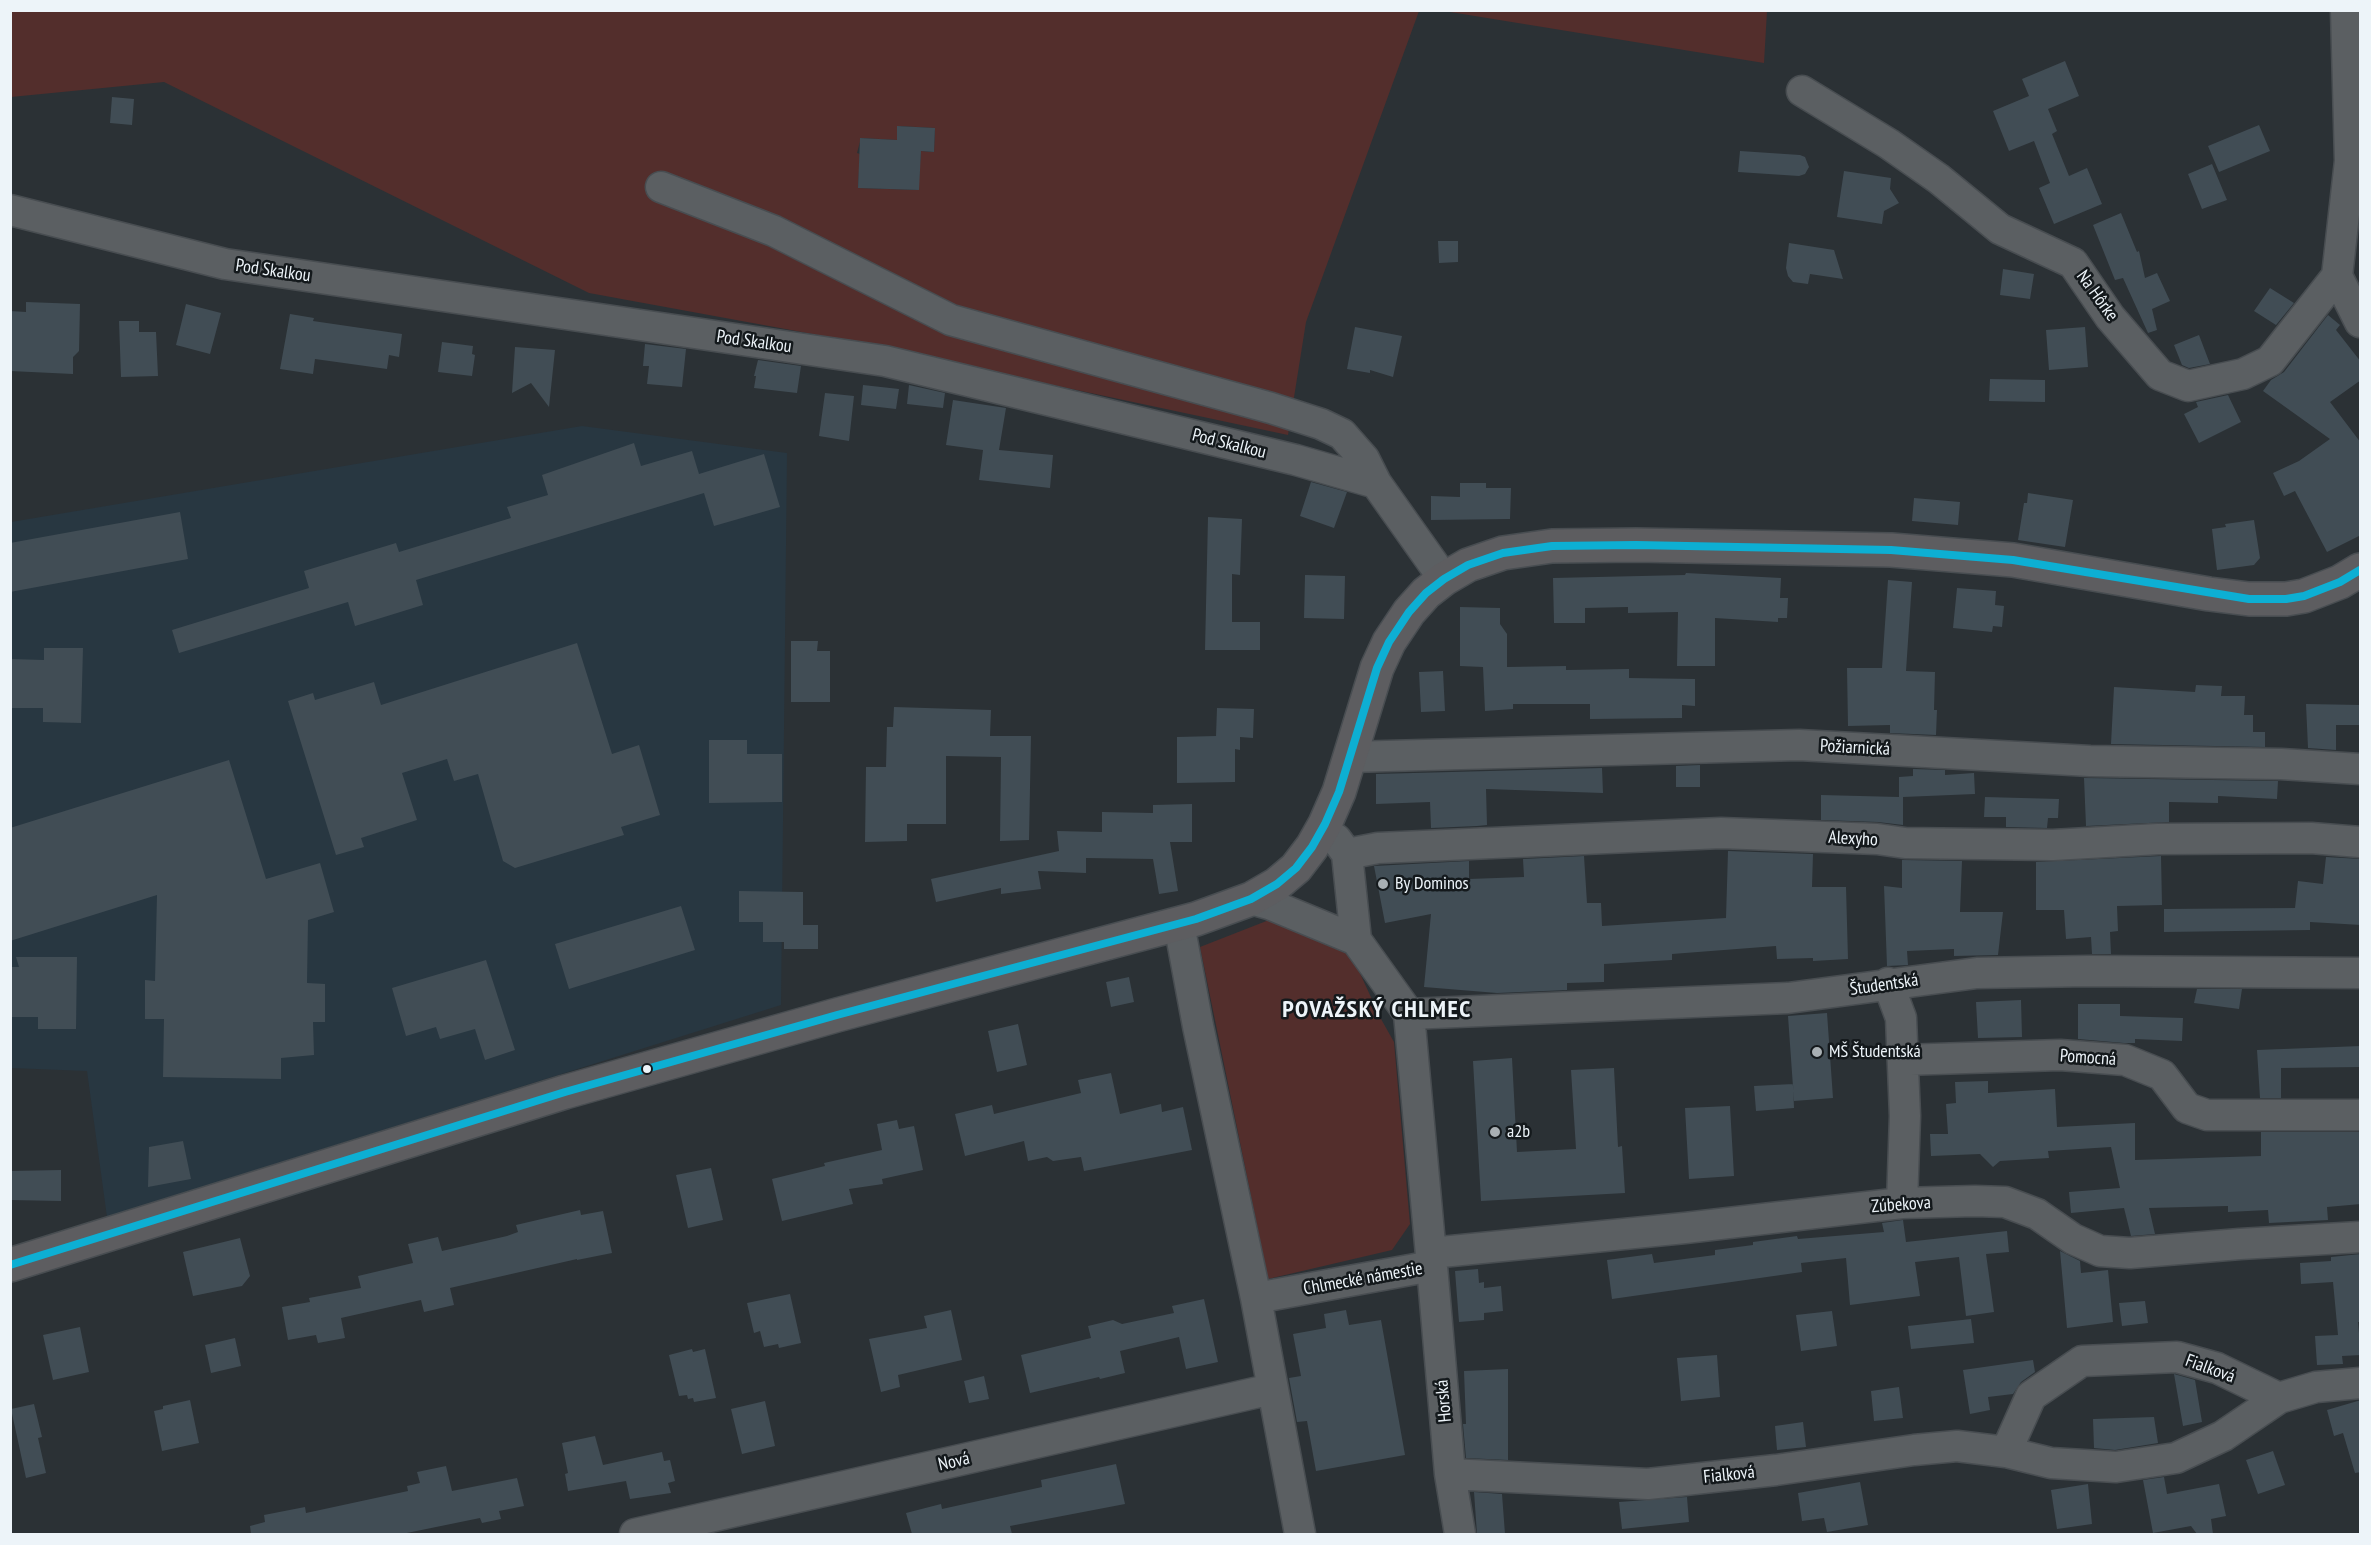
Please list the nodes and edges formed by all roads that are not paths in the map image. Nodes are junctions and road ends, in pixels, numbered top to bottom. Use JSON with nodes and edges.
{"nodes":[{"id":1,"x":2346,"y":10,"type":"edge"},
{"id":2,"x":1802,"y":91,"type":"dead end"},
{"id":3,"x":2356,"y":160,"type":"edge"},
{"id":4,"x":662,"y":187,"type":"dead end"},
{"id":5,"x":10,"y":210,"type":"edge"},
{"id":6,"x":2337,"y":276,"type":"junction"},
{"id":7,"x":2361,"y":322,"type":"edge"},
{"id":8,"x":1376,"y":483,"type":"junction"},
{"id":9,"x":2361,"y":570,"type":"edge"},
{"id":10,"x":1444,"y":579,"type":"junction"},
{"id":11,"x":1349,"y":757,"type":"junction"},
{"id":12,"x":2361,"y":769,"type":"edge"},
{"id":13,"x":1325,"y":824,"type":"junction"},
{"id":14,"x":2361,"y":842,"type":"edge"},
{"id":15,"x":1347,"y":854,"type":"junction"},
{"id":16,"x":1251,"y":899,"type":"junction"},
{"id":17,"x":1179,"y":924,"type":"junction"},
{"id":18,"x":1356,"y":940,"type":"junction"},
{"id":19,"x":2361,"y":973,"type":"edge"},
{"id":20,"x":1888,"y":984,"type":"junction"},
{"id":21,"x":1408,"y":1014,"type":"junction"},
{"id":22,"x":1903,"y":1060,"type":"junction"},
{"id":23,"x":2361,"y":1115,"type":"edge"},
{"id":24,"x":1902,"y":1203,"type":"junction"},
{"id":25,"x":2361,"y":1237,"type":"edge"},
{"id":26,"x":1431,"y":1260,"type":"junction"},
{"id":27,"x":10,"y":1265,"type":"edge"},
{"id":28,"x":1256,"y":1298,"type":"junction"},
{"id":29,"x":2361,"y":1383,"type":"edge"},
{"id":30,"x":1272,"y":1389,"type":"junction"},
{"id":31,"x":2279,"y":1398,"type":"junction"},
{"id":32,"x":2006,"y":1452,"type":"junction"},
{"id":33,"x":1450,"y":1474,"type":"junction"},
{"id":34,"x":635,"y":1534,"type":"edge"},
{"id":35,"x":1300,"y":1534,"type":"edge"},
{"id":36,"x":1460,"y":1534,"type":"edge"}],
"edges":[{"from":1,"to":3,"type":"street"},
{"from":2,"to":6,"type":"street","name":"Na Hôrke"},
{"from":3,"to":6,"type":"street"},
{"from":4,"to":8,"type":"street"},
{"from":5,"to":8,"type":"street","name":"Pod Skalkou"},
{"from":6,"to":7,"type":"street"},
{"from":8,"to":10,"type":"street"},
{"from":9,"to":10,"type":"main road"},
{"from":10,"to":11,"type":"main road"},
{"from":11,"to":12,"type":"street","name":"Požiarnická"},
{"from":11,"to":13,"type":"main road"},
{"from":13,"to":15,"type":"street"},
{"from":13,"to":16,"type":"main road"},
{"from":14,"to":15,"type":"street","name":"Alexyho"},
{"from":15,"to":18,"type":"street"},
{"from":16,"to":17,"type":"main road"},
{"from":16,"to":18,"type":"street"},
{"from":17,"to":27,"type":"main road"},
{"from":17,"to":28,"type":"street"},
{"from":18,"to":21,"type":"street","name":"Chlmecké námestie"},
{"from":19,"to":20,"type":"street","name":"Študentská"},
{"from":20,"to":21,"type":"street","name":"Študentská"},
{"from":20,"to":22,"type":"street"},
{"from":21,"to":26,"type":"street","name":"Chlmecké námestie"},
{"from":22,"to":23,"type":"street","name":"Pomocná"},
{"from":22,"to":24,"type":"street"},
{"from":24,"to":25,"type":"street","name":"Zúbekova"},
{"from":24,"to":26,"type":"street","name":"Zúbekova"},
{"from":26,"to":28,"type":"street","name":"Chlmecké námestie"},
{"from":26,"to":33,"type":"street","name":"Horská"},
{"from":28,"to":30,"type":"street"},
{"from":29,"to":31,"type":"street","name":"Fialková"},
{"from":30,"to":34,"type":"street","name":"Nová"},
{"from":30,"to":35,"type":"street"},
{"from":31,"to":32,"type":"street","name":"Fialková"},
{"from":31,"to":32,"type":"street","name":"Fialková"},
{"from":32,"to":33,"type":"street","name":"Fialková"},
{"from":33,"to":36,"type":"street","name":"Horská"}]}
